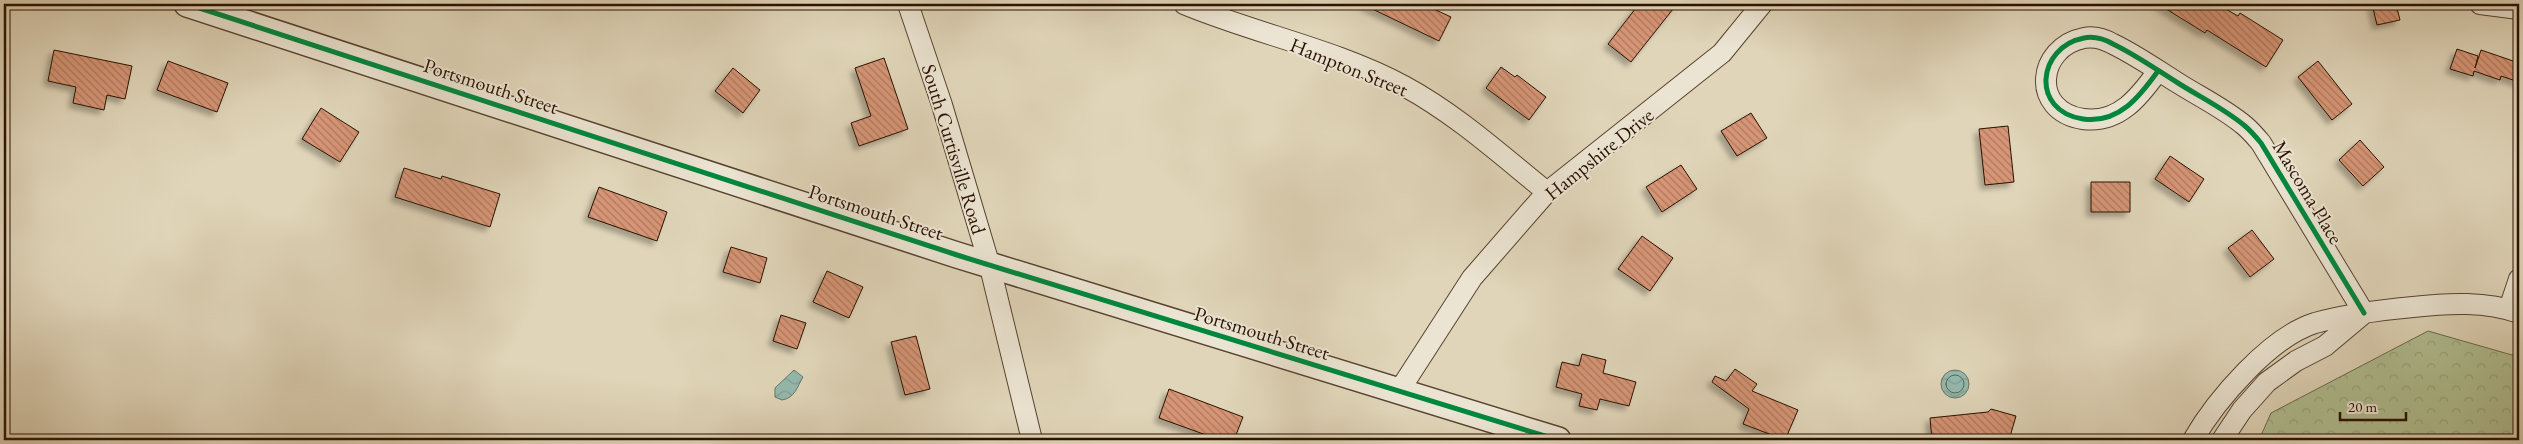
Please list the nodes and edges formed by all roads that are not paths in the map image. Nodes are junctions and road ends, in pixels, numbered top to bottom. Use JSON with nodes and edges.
{"nodes":[{"id":1,"x":187,"y":4,"type":"edge"},
{"id":2,"x":908,"y":4,"type":"edge"},
{"id":3,"x":1184,"y":4,"type":"edge"},
{"id":4,"x":1762,"y":4,"type":"edge"},
{"id":5,"x":2480,"y":4,"type":"edge"},
{"id":6,"x":2519,"y":10,"type":"edge"},
{"id":7,"x":2158,"y":71,"type":"junction"},
{"id":8,"x":1547,"y":192,"type":"junction"},
{"id":9,"x":989,"y":263,"type":"junction"},
{"id":10,"x":2519,"y":279,"type":"edge"},
{"id":11,"x":2514,"y":311,"type":"edge"},
{"id":12,"x":2364,"y":313,"type":"junction"},
{"id":13,"x":1398,"y":391,"type":"junction"},
{"id":14,"x":1032,"y":440,"type":"edge"},
{"id":15,"x":1558,"y":440,"type":"edge"},
{"id":16,"x":2193,"y":440,"type":"edge"},
{"id":17,"x":2222,"y":440,"type":"edge"}],
"edges":[{"from":1,"to":9,"type":"street","name":"Portsmouth Street"},
{"from":2,"to":9,"type":"street","name":"South Curtisville Road"},
{"from":3,"to":8,"type":"street","name":"Hampton Street"},
{"from":4,"to":8,"type":"street","name":"Hampshire Drive"},
{"from":5,"to":6,"type":"street"},
{"from":7,"to":7,"type":"street","name":"Mascoma Place"},
{"from":7,"to":12,"type":"street","name":"Mascoma Place"},
{"from":8,"to":13,"type":"street","name":"Hampshire Drive"},
{"from":9,"to":13,"type":"street","name":"Portsmouth Street"},
{"from":9,"to":14,"type":"street","name":"South Curtisville Road"},
{"from":10,"to":11,"type":"street"},
{"from":11,"to":12,"type":"street"},
{"from":12,"to":16,"type":"street"},
{"from":12,"to":17,"type":"street"},
{"from":13,"to":15,"type":"street","name":"Portsmouth Street"}]}
